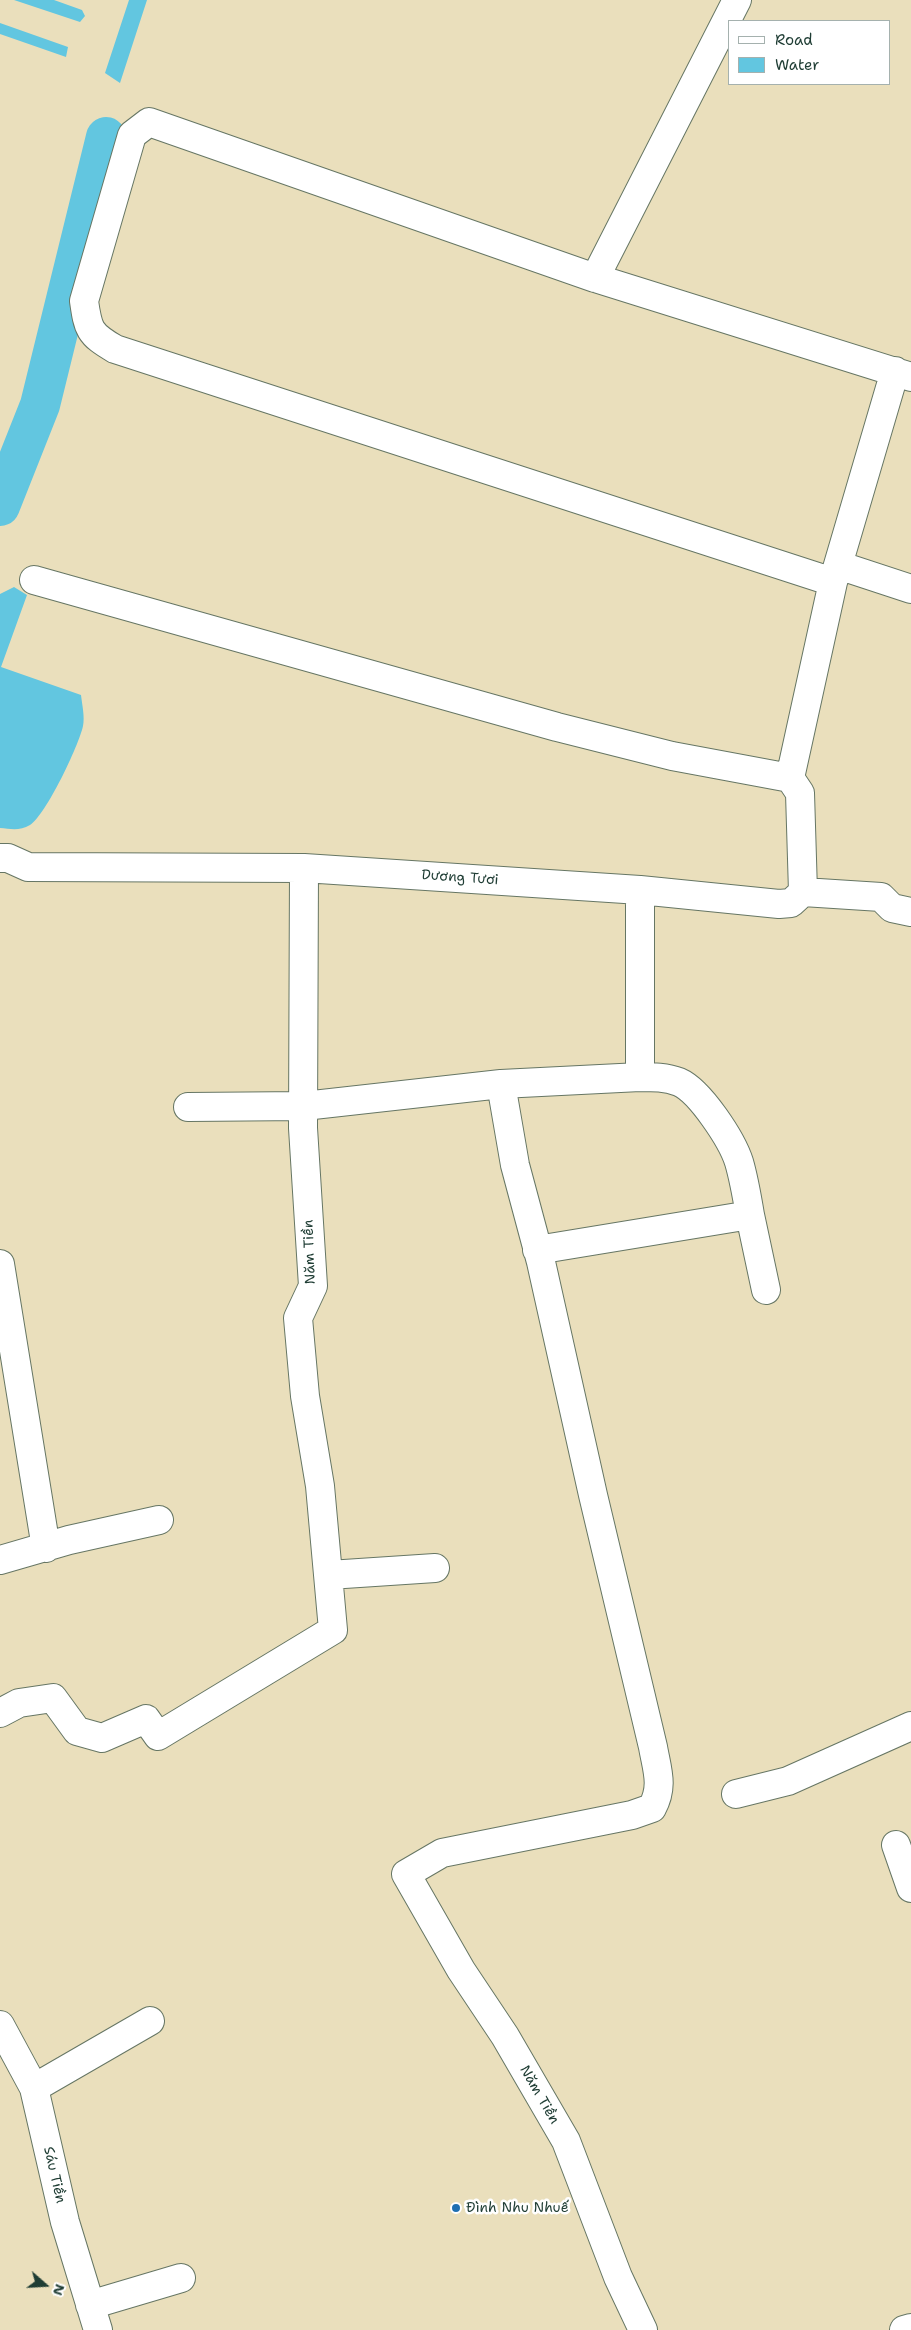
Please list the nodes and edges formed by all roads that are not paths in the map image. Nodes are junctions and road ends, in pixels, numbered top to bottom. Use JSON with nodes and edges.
{"nodes":[{"id":1,"x":736,"y":0,"type":"edge"},
{"id":2,"x":595,"y":278,"type":"junction"},
{"id":3,"x":903,"y":374,"type":"edge"},
{"id":4,"x":836,"y":574,"type":"junction"},
{"id":5,"x":34,"y":580,"type":"dead end"},
{"id":6,"x":911,"y":589,"type":"edge"},
{"id":7,"x":790,"y":778,"type":"junction"},
{"id":8,"x":0,"y":858,"type":"edge"},
{"id":9,"x":304,"y":868,"type":"junction"},
{"id":10,"x":640,"y":890,"type":"junction"},
{"id":11,"x":803,"y":892,"type":"junction"},
{"id":12,"x":911,"y":912,"type":"edge"},
{"id":13,"x":640,"y":1077,"type":"junction"},
{"id":14,"x":501,"y":1084,"type":"junction"},
{"id":15,"x":304,"y":1106,"type":"junction"},
{"id":16,"x":188,"y":1107,"type":"dead end"},
{"id":17,"x":750,"y":1215,"type":"junction"},
{"id":18,"x":537,"y":1250,"type":"junction"},
{"id":19,"x":0,"y":1264,"type":"edge"},
{"id":20,"x":766,"y":1290,"type":"dead end"},
{"id":21,"x":159,"y":1520,"type":"dead end"},
{"id":22,"x":46,"y":1548,"type":"junction"},
{"id":23,"x":0,"y":1560,"type":"edge"},
{"id":24,"x":435,"y":1568,"type":"dead end"},
{"id":25,"x":329,"y":1575,"type":"junction"},
{"id":26,"x":0,"y":1713,"type":"edge"},
{"id":27,"x":911,"y":1726,"type":"edge"},
{"id":28,"x":736,"y":1794,"type":"dead end"},
{"id":29,"x":896,"y":1845,"type":"dead end"},
{"id":30,"x":911,"y":1888,"type":"edge"},
{"id":31,"x":150,"y":2021,"type":"dead end"},
{"id":32,"x":0,"y":2025,"type":"edge"},
{"id":33,"x":34,"y":2088,"type":"junction"},
{"id":34,"x":181,"y":2278,"type":"dead end"},
{"id":35,"x":94,"y":2317,"type":"edge"},
{"id":36,"x":911,"y":2328,"type":"edge"},
{"id":37,"x":643,"y":2330,"type":"edge"},
{"id":38,"x":904,"y":2330,"type":"edge"}],
"edges":[{"from":1,"to":2,"type":"street"},
{"from":2,"to":3,"type":"street"},
{"from":2,"to":4,"type":"street"},
{"from":3,"to":4,"type":"street"},
{"from":4,"to":6,"type":"street"},
{"from":4,"to":7,"type":"street"},
{"from":5,"to":7,"type":"street"},
{"from":7,"to":11,"type":"street"},
{"from":8,"to":9,"type":"street","name":"Dương Tươi"},
{"from":9,"to":10,"type":"street","name":"Dương Tươi"},
{"from":9,"to":15,"type":"street","name":"Năm Tiền"},
{"from":10,"to":11,"type":"street","name":"Dương Tươi"},
{"from":10,"to":13,"type":"street"},
{"from":11,"to":12,"type":"street"},
{"from":13,"to":14,"type":"street"},
{"from":13,"to":17,"type":"street"},
{"from":14,"to":15,"type":"street"},
{"from":14,"to":18,"type":"street"},
{"from":15,"to":16,"type":"street"},
{"from":15,"to":25,"type":"street","name":"Năm Tiền"},
{"from":17,"to":18,"type":"street"},
{"from":17,"to":20,"type":"street"},
{"from":18,"to":37,"type":"street","name":"Năm Tiền"},
{"from":19,"to":22,"type":"street"},
{"from":21,"to":22,"type":"street"},
{"from":22,"to":23,"type":"street"},
{"from":24,"to":25,"type":"street"},
{"from":25,"to":26,"type":"street","name":"Năm Tiền"},
{"from":27,"to":28,"type":"street"},
{"from":29,"to":30,"type":"street"},
{"from":31,"to":33,"type":"street"},
{"from":32,"to":33,"type":"street","name":"Sáu Tiền"},
{"from":33,"to":35,"type":"street","name":"Sáu Tiền"},
{"from":34,"to":35,"type":"street"},
{"from":36,"to":38,"type":"street"}]}
